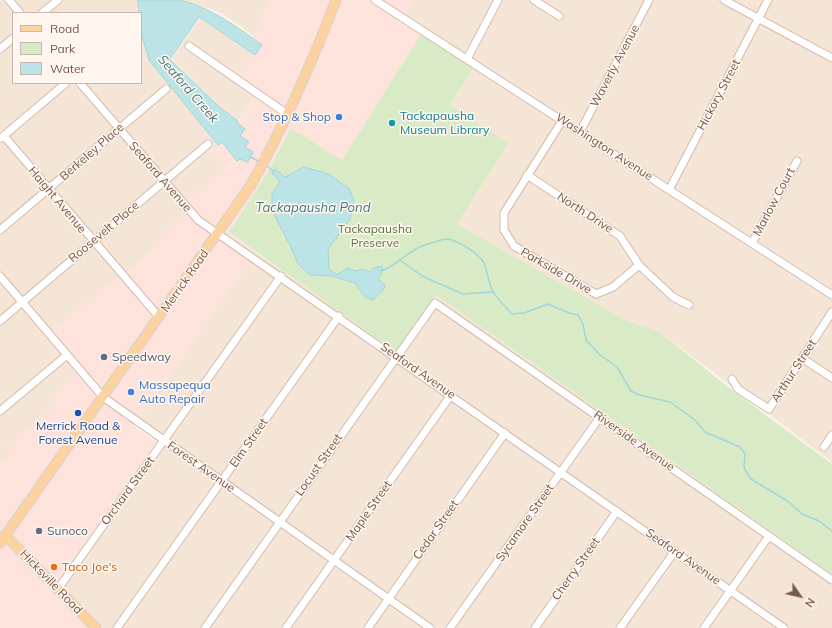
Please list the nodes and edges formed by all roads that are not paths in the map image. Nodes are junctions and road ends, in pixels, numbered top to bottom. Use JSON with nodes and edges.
{"nodes":[{"id":1,"x":9,"y":0,"type":"edge"},
{"id":2,"x":58,"y":0,"type":"edge"},
{"id":3,"x":336,"y":0,"type":"edge"},
{"id":4,"x":375,"y":0,"type":"edge"},
{"id":5,"x":498,"y":0,"type":"edge"},
{"id":6,"x":534,"y":0,"type":"edge"},
{"id":7,"x":649,"y":0,"type":"edge"},
{"id":8,"x":724,"y":0,"type":"edge"},
{"id":9,"x":768,"y":0,"type":"edge"},
{"id":10,"x":19,"y":12,"type":"edge"},
{"id":11,"x":43,"y":12,"type":"edge"},
{"id":12,"x":559,"y":16,"type":"dead end"},
{"id":13,"x":759,"y":19,"type":"junction"},
{"id":14,"x":12,"y":39,"type":"edge"},
{"id":15,"x":189,"y":46,"type":"dead end"},
{"id":16,"x":0,"y":49,"type":"edge"},
{"id":17,"x":832,"y":58,"type":"edge"},
{"id":18,"x":467,"y":59,"type":"junction"},
{"id":19,"x":65,"y":84,"type":"edge"},
{"id":20,"x":81,"y":84,"type":"edge"},
{"id":21,"x":166,"y":89,"type":"dead end"},
{"id":22,"x":287,"y":114,"type":"junction"},
{"id":23,"x":562,"y":121,"type":"junction"},
{"id":24,"x":119,"y":129,"type":"junction"},
{"id":25,"x":580,"y":132,"type":"junction"},
{"id":26,"x":2,"y":137,"type":"edge"},
{"id":27,"x":208,"y":144,"type":"dead end"},
{"id":28,"x":796,"y":161,"type":"dead end"},
{"id":29,"x":527,"y":175,"type":"junction"},
{"id":30,"x":164,"y":182,"type":"junction"},
{"id":31,"x":49,"y":190,"type":"junction"},
{"id":32,"x":669,"y":190,"type":"junction"},
{"id":33,"x":0,"y":230,"type":"edge"},
{"id":34,"x":219,"y":233,"type":"junction"},
{"id":35,"x":93,"y":242,"type":"junction"},
{"id":36,"x":752,"y":243,"type":"junction"},
{"id":37,"x":639,"y":265,"type":"junction"},
{"id":38,"x":0,"y":276,"type":"edge"},
{"id":39,"x":281,"y":276,"type":"junction"},
{"id":40,"x":832,"y":295,"type":"edge"},
{"id":41,"x":22,"y":302,"type":"junction"},
{"id":42,"x":435,"y":303,"type":"joint"},
{"id":43,"x":689,"y":305,"type":"dead end"},
{"id":44,"x":832,"y":312,"type":"edge"},
{"id":45,"x":339,"y":316,"type":"junction"},
{"id":46,"x":159,"y":317,"type":"junction"},
{"id":47,"x":0,"y":321,"type":"edge"},
{"id":48,"x":67,"y":355,"type":"junction"},
{"id":49,"x":396,"y":356,"type":"junction"},
{"id":50,"x":802,"y":358,"type":"junction"},
{"id":51,"x":832,"y":378,"type":"edge"},
{"id":52,"x":732,"y":379,"type":"dead end"},
{"id":53,"x":451,"y":395,"type":"junction"},
{"id":54,"x":103,"y":397,"type":"junction"},
{"id":55,"x":0,"y":411,"type":"edge"},
{"id":56,"x":600,"y":417,"type":"junction"},
{"id":57,"x":505,"y":433,"type":"junction"},
{"id":58,"x":832,"y":435,"type":"edge"},
{"id":59,"x":164,"y":441,"type":"junction"},
{"id":60,"x":824,"y":447,"type":"dead end"},
{"id":61,"x":561,"y":472,"type":"junction"},
{"id":62,"x":222,"y":481,"type":"junction"},
{"id":63,"x":617,"y":511,"type":"junction"},
{"id":64,"x":279,"y":522,"type":"junction"},
{"id":65,"x":2,"y":536,"type":"edge"},
{"id":66,"x":770,"y":536,"type":"junction"},
{"id":67,"x":675,"y":551,"type":"junction"},
{"id":68,"x":334,"y":560,"type":"junction"},
{"id":69,"x":832,"y":580,"type":"edge"},
{"id":70,"x":58,"y":589,"type":"junction"},
{"id":71,"x":731,"y":590,"type":"junction"},
{"id":72,"x":388,"y":598,"type":"junction"},
{"id":73,"x":96,"y":628,"type":"edge"},
{"id":74,"x":118,"y":628,"type":"edge"},
{"id":75,"x":205,"y":628,"type":"edge"},
{"id":76,"x":286,"y":628,"type":"edge"},
{"id":77,"x":368,"y":628,"type":"edge"},
{"id":78,"x":430,"y":628,"type":"edge"},
{"id":79,"x":450,"y":628,"type":"edge"},
{"id":80,"x":535,"y":628,"type":"edge"},
{"id":81,"x":620,"y":628,"type":"edge"},
{"id":82,"x":704,"y":628,"type":"edge"},
{"id":83,"x":784,"y":628,"type":"edge"}],
"edges":[{"from":1,"to":10,"type":"street"},
{"from":2,"to":11,"type":"street"},
{"from":3,"to":22,"type":"main road","name":"Merrick Road"},
{"from":4,"to":18,"type":"street","name":"Washington Avenue"},
{"from":5,"to":18,"type":"street"},
{"from":6,"to":12,"type":"street"},
{"from":7,"to":25,"type":"street","name":"Waverly Avenue"},
{"from":8,"to":13,"type":"street"},
{"from":9,"to":13,"type":"street","name":"Hickory Street"},
{"from":13,"to":17,"type":"street"},
{"from":13,"to":32,"type":"street","name":"Hickory Street"},
{"from":14,"to":16,"type":"street"},
{"from":15,"to":22,"type":"street"},
{"from":18,"to":23,"type":"street","name":"Washington Avenue"},
{"from":19,"to":26,"type":"street"},
{"from":20,"to":24,"type":"street","name":"Seaford Avenue"},
{"from":21,"to":24,"type":"street","name":"Berkeley Place"},
{"from":22,"to":34,"type":"main road","name":"Merrick Road"},
{"from":23,"to":25,"type":"street","name":"Washington Avenue"},
{"from":23,"to":29,"type":"street","name":"Parkside Drive"},
{"from":24,"to":30,"type":"street","name":"Seaford Avenue"},
{"from":24,"to":31,"type":"street","name":"Berkeley Place"},
{"from":25,"to":32,"type":"street","name":"Washington Avenue"},
{"from":26,"to":31,"type":"street","name":"Haight Avenue"},
{"from":27,"to":30,"type":"street","name":"Roosevelt Place"},
{"from":28,"to":36,"type":"street","name":"Marlow Court"},
{"from":29,"to":37,"type":"street","name":"North Drive"},
{"from":29,"to":37,"type":"street","name":"Parkside Drive"},
{"from":30,"to":34,"type":"street","name":"Seaford Avenue"},
{"from":30,"to":35,"type":"street","name":"Roosevelt Place"},
{"from":31,"to":33,"type":"street","name":"Berkeley Place"},
{"from":31,"to":35,"type":"street","name":"Haight Avenue"},
{"from":32,"to":36,"type":"street","name":"Washington Avenue"},
{"from":34,"to":39,"type":"street","name":"Seaford Avenue"},
{"from":34,"to":46,"type":"main road","name":"Merrick Road"},
{"from":35,"to":41,"type":"street","name":"Roosevelt Place"},
{"from":35,"to":46,"type":"street","name":"Haight Avenue"},
{"from":36,"to":40,"type":"street","name":"Washington Avenue"},
{"from":37,"to":43,"type":"street","name":"North Drive"},
{"from":38,"to":41,"type":"street","name":"Forest Avenue"},
{"from":39,"to":45,"type":"street","name":"Seaford Avenue"},
{"from":39,"to":59,"type":"street","name":"Orchard Street"},
{"from":41,"to":47,"type":"street","name":"Roosevelt Place"},
{"from":41,"to":48,"type":"street","name":"Forest Avenue"},
{"from":42,"to":49,"type":"street","name":"Locust Street"},
{"from":42,"to":56,"type":"street","name":"Riverside Avenue"},
{"from":44,"to":50,"type":"street","name":"Arthur Street"},
{"from":45,"to":49,"type":"street","name":"Seaford Avenue"},
{"from":45,"to":62,"type":"street","name":"Elm Street"},
{"from":46,"to":54,"type":"main road","name":"Merrick Road"},
{"from":48,"to":54,"type":"street","name":"Forest Avenue"},
{"from":48,"to":55,"type":"street"},
{"from":49,"to":53,"type":"street","name":"Seaford Avenue"},
{"from":49,"to":64,"type":"street","name":"Locust Street"},
{"from":50,"to":51,"type":"street"},
{"from":50,"to":52,"type":"street","name":"Arthur Street"},
{"from":53,"to":57,"type":"street","name":"Seaford Avenue"},
{"from":53,"to":68,"type":"street","name":"Maple Street"},
{"from":54,"to":59,"type":"street","name":"Forest Avenue"},
{"from":54,"to":65,"type":"main road","name":"Merrick Road"},
{"from":56,"to":61,"type":"street","name":"Sycamore Street"},
{"from":56,"to":66,"type":"street","name":"Riverside Avenue"},
{"from":57,"to":61,"type":"street","name":"Seaford Avenue"},
{"from":57,"to":72,"type":"street","name":"Cedar Street"},
{"from":58,"to":60,"type":"street"},
{"from":59,"to":62,"type":"street","name":"Forest Avenue"},
{"from":59,"to":70,"type":"street","name":"Orchard Street"},
{"from":61,"to":63,"type":"street","name":"Seaford Avenue"},
{"from":61,"to":79,"type":"street","name":"Sycamore Street"},
{"from":62,"to":64,"type":"street","name":"Forest Avenue"},
{"from":62,"to":74,"type":"street","name":"Elm Street"},
{"from":63,"to":67,"type":"street","name":"Seaford Avenue"},
{"from":63,"to":80,"type":"street","name":"Cherry Street"},
{"from":64,"to":68,"type":"street","name":"Forest Avenue"},
{"from":64,"to":75,"type":"street","name":"Locust Street"},
{"from":65,"to":70,"type":"main road","name":"Hicksville Road"},
{"from":66,"to":69,"type":"street","name":"Riverside Avenue"},
{"from":66,"to":71,"type":"street"},
{"from":67,"to":71,"type":"street","name":"Seaford Avenue"},
{"from":67,"to":81,"type":"street"},
{"from":68,"to":72,"type":"street","name":"Forest Avenue"},
{"from":68,"to":76,"type":"street","name":"Maple Street"},
{"from":70,"to":73,"type":"main road","name":"Hicksville Road"},
{"from":71,"to":82,"type":"street"},
{"from":71,"to":83,"type":"street","name":"Seaford Avenue"},
{"from":72,"to":77,"type":"street","name":"Cedar Street"},
{"from":72,"to":78,"type":"street","name":"Forest Avenue"}]}
